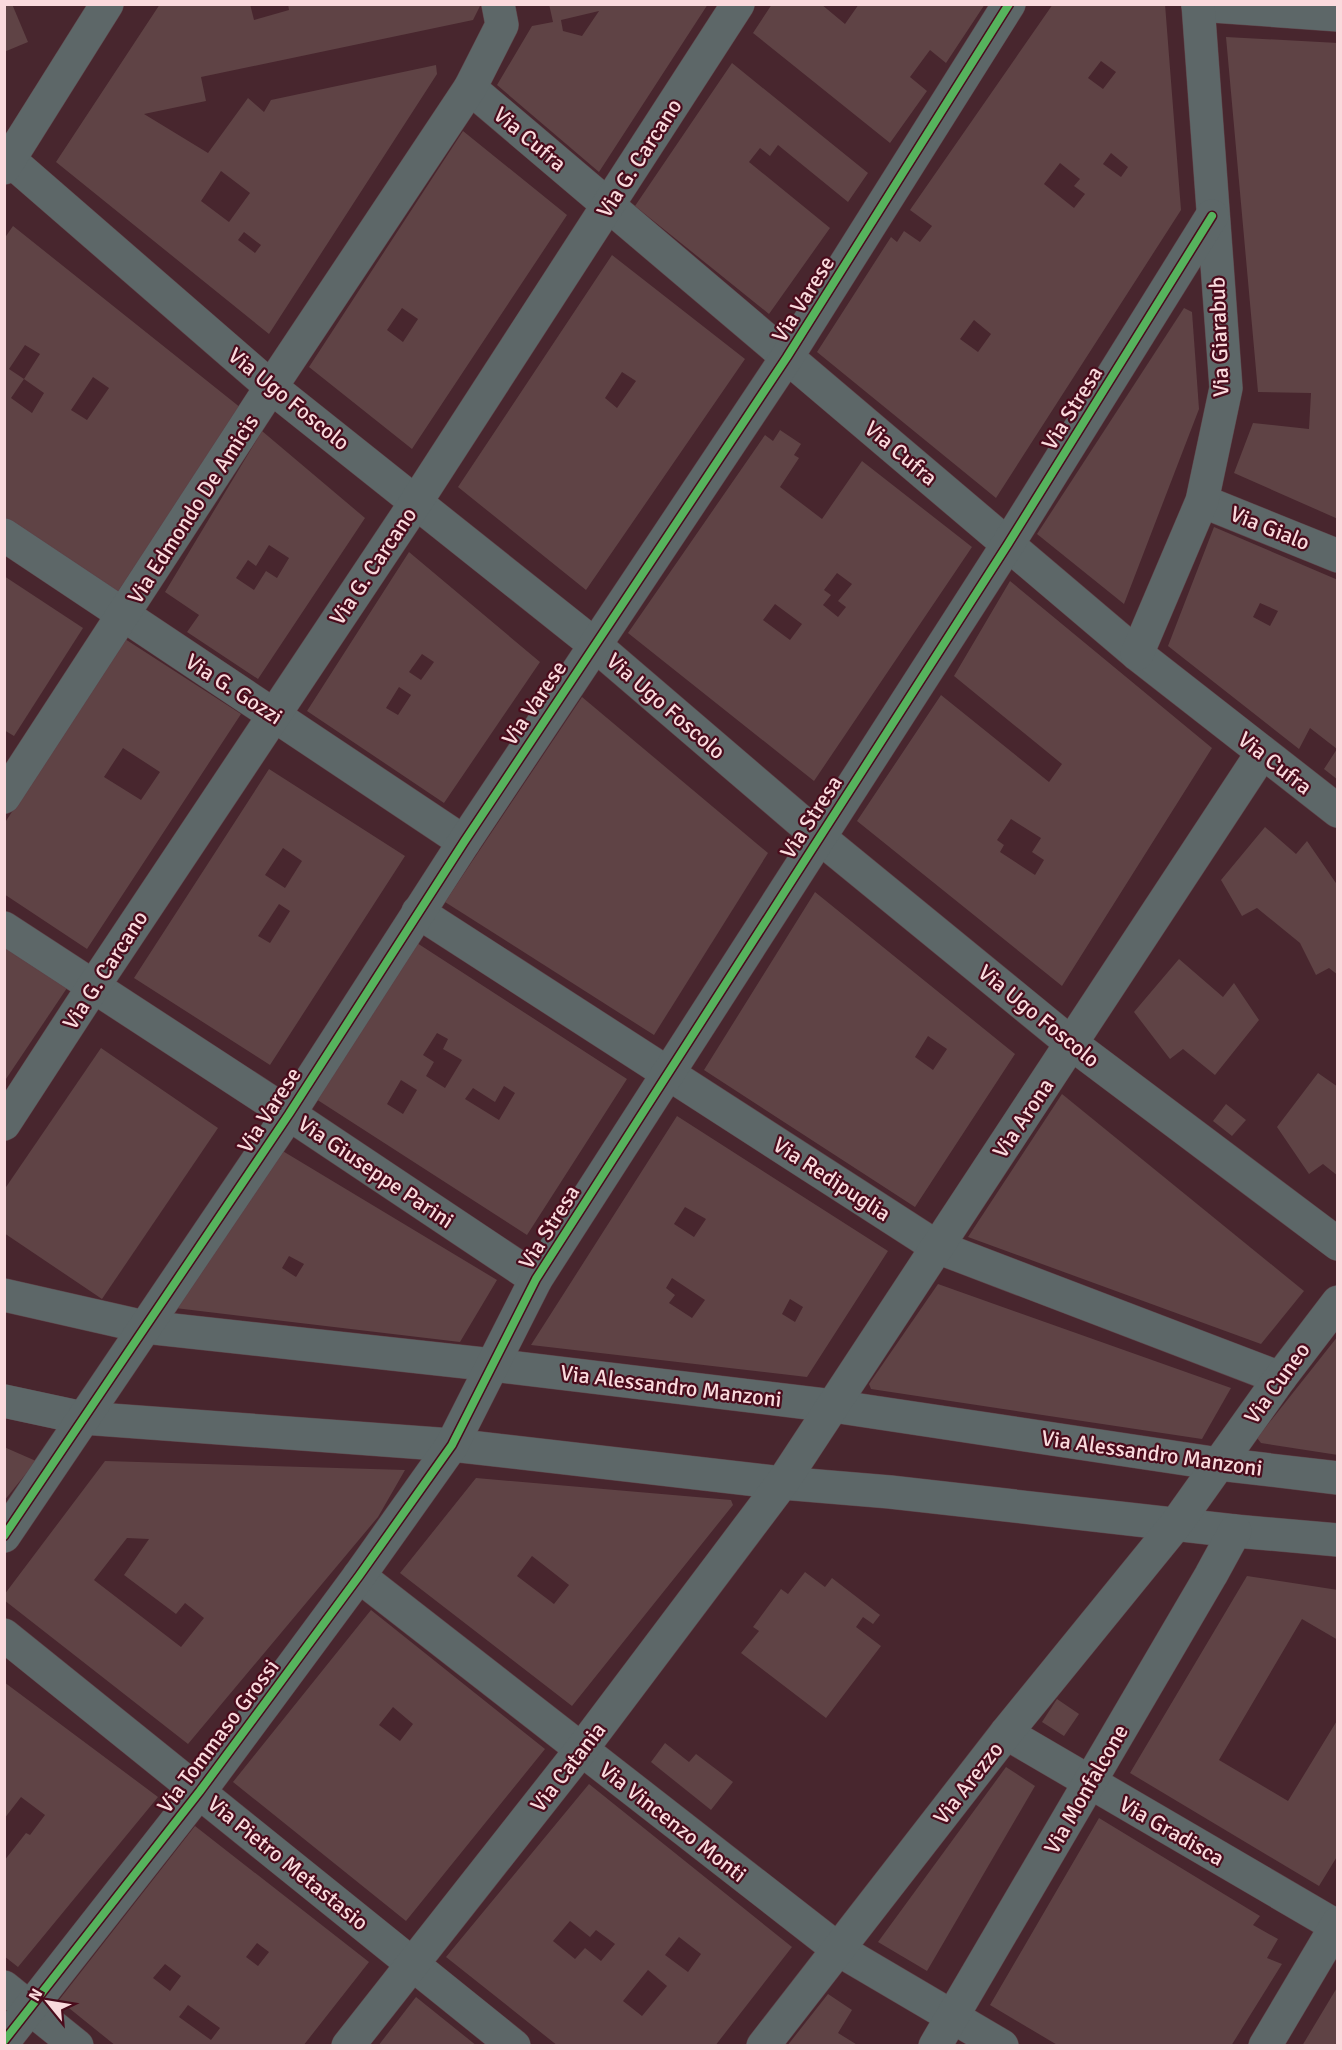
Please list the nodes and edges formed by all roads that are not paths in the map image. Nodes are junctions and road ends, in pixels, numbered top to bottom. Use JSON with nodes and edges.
{"nodes":[{"id":1,"x":107,"y":4,"type":"edge"},
{"id":2,"x":498,"y":4,"type":"edge"},
{"id":3,"x":738,"y":4,"type":"edge"},
{"id":4,"x":1009,"y":4,"type":"edge"},
{"id":5,"x":1198,"y":5,"type":"edge"},
{"id":6,"x":1338,"y":15,"type":"edge"},
{"id":7,"x":470,"y":88,"type":"junction"},
{"id":8,"x":6,"y":161,"type":"edge"},
{"id":9,"x":608,"y":206,"type":"junction"},
{"id":10,"x":1212,"y":216,"type":"junction"},
{"id":11,"x":787,"y":357,"type":"junction"},
{"id":12,"x":272,"y":387,"type":"junction"},
{"id":13,"x":1202,"y":501,"type":"junction"},
{"id":14,"x":416,"y":502,"type":"junction"},
{"id":15,"x":4,"y":535,"type":"edge"},
{"id":16,"x":1008,"y":544,"type":"junction"},
{"id":17,"x":1338,"y":556,"type":"edge"},
{"id":18,"x":123,"y":616,"type":"junction"},
{"id":19,"x":595,"y":645,"type":"junction"},
{"id":20,"x":1137,"y":654,"type":"junction"},
{"id":21,"x":274,"y":715,"type":"junction"},
{"id":22,"x":1263,"y":753,"type":"junction"},
{"id":23,"x":4,"y":797,"type":"edge"},
{"id":24,"x":1338,"y":812,"type":"edge"},
{"id":25,"x":819,"y":837,"type":"junction"},
{"id":26,"x":464,"y":842,"type":"junction"},
{"id":27,"x":418,"y":912,"type":"junction"},
{"id":28,"x":4,"y":928,"type":"edge"},
{"id":29,"x":93,"y":987,"type":"junction"},
{"id":30,"x":1072,"y":1044,"type":"junction"},
{"id":31,"x":669,"y":1074,"type":"junction"},
{"id":32,"x":289,"y":1114,"type":"junction"},
{"id":33,"x":4,"y":1124,"type":"edge"},
{"id":34,"x":1338,"y":1244,"type":"edge"},
{"id":35,"x":937,"y":1246,"type":"junction"},
{"id":36,"x":536,"y":1279,"type":"junction"},
{"id":37,"x":4,"y":1294,"type":"edge"},
{"id":38,"x":1338,"y":1302,"type":"edge"},
{"id":39,"x":145,"y":1327,"type":"junction"},
{"id":40,"x":493,"y":1365,"type":"junction"},
{"id":41,"x":1280,"y":1378,"type":"junction"},
{"id":42,"x":4,"y":1401,"type":"edge"},
{"id":43,"x":833,"y":1406,"type":"junction"},
{"id":44,"x":83,"y":1418,"type":"junction"},
{"id":45,"x":452,"y":1446,"type":"junction"},
{"id":46,"x":1219,"y":1464,"type":"junction"},
{"id":47,"x":1338,"y":1478,"type":"edge"},
{"id":48,"x":782,"y":1483,"type":"junction"},
{"id":49,"x":1176,"y":1524,"type":"junction"},
{"id":50,"x":1235,"y":1531,"type":"junction"},
{"id":51,"x":4,"y":1536,"type":"edge"},
{"id":52,"x":1338,"y":1540,"type":"edge"},
{"id":53,"x":359,"y":1576,"type":"junction"},
{"id":54,"x":4,"y":1635,"type":"edge"},
{"id":55,"x":1006,"y":1733,"type":"junction"},
{"id":56,"x":582,"y":1750,"type":"junction"},
{"id":57,"x":1089,"y":1783,"type":"junction"},
{"id":58,"x":200,"y":1791,"type":"junction"},
{"id":59,"x":1337,"y":1926,"type":"edge"},
{"id":60,"x":839,"y":1950,"type":"junction"},
{"id":61,"x":413,"y":1965,"type":"junction"},
{"id":62,"x":4,"y":1987,"type":"edge"},
{"id":63,"x":31,"y":2008,"type":"junction"},
{"id":64,"x":952,"y":2017,"type":"junction"},
{"id":65,"x":4,"y":2041,"type":"edge"},
{"id":66,"x":77,"y":2046,"type":"edge"},
{"id":67,"x":348,"y":2046,"type":"edge"},
{"id":68,"x":514,"y":2046,"type":"edge"},
{"id":69,"x":763,"y":2046,"type":"edge"},
{"id":70,"x":934,"y":2046,"type":"edge"},
{"id":71,"x":1002,"y":2046,"type":"edge"},
{"id":72,"x":1264,"y":2046,"type":"edge"}],
"edges":[{"from":1,"to":8,"type":"street"},
{"from":2,"to":7,"type":"street","name":"Via Edmondo De Amicis"},
{"from":3,"to":9,"type":"street","name":"Via G. Carcano"},
{"from":4,"to":11,"type":"street","name":"Via Varese"},
{"from":5,"to":6,"type":"street"},
{"from":5,"to":10,"type":"street","name":"Via Giarabub"},
{"from":7,"to":9,"type":"street","name":"Via Cufra"},
{"from":7,"to":12,"type":"street","name":"Via Edmondo De Amicis"},
{"from":8,"to":12,"type":"street","name":"Via Ugo Foscolo"},
{"from":9,"to":11,"type":"street","name":"Via Cufra"},
{"from":9,"to":14,"type":"street","name":"Via G. Carcano"},
{"from":10,"to":13,"type":"street","name":"Via Giarabub"},
{"from":10,"to":16,"type":"street","name":"Via Stresa"},
{"from":11,"to":16,"type":"street","name":"Via Cufra"},
{"from":11,"to":19,"type":"street","name":"Via Varese"},
{"from":12,"to":14,"type":"street","name":"Via Ugo Foscolo"},
{"from":12,"to":18,"type":"street","name":"Via Edmondo De Amicis"},
{"from":13,"to":17,"type":"street","name":"Via Gialo"},
{"from":13,"to":20,"type":"street","name":"Via Giarabub"},
{"from":14,"to":19,"type":"street","name":"Via Ugo Foscolo"},
{"from":14,"to":21,"type":"street","name":"Via G. Carcano"},
{"from":15,"to":18,"type":"street","name":"Via G. Gozzi"},
{"from":16,"to":20,"type":"street","name":"Via Cufra"},
{"from":16,"to":25,"type":"street","name":"Via Stresa"},
{"from":18,"to":21,"type":"street","name":"Via G. Gozzi"},
{"from":18,"to":23,"type":"street","name":"Via Edmondo De Amicis"},
{"from":19,"to":25,"type":"street","name":"Via Ugo Foscolo"},
{"from":19,"to":26,"type":"street","name":"Via Varese"},
{"from":20,"to":22,"type":"street","name":"Via Cufra"},
{"from":21,"to":26,"type":"street","name":"Via G. Gozzi"},
{"from":21,"to":29,"type":"street","name":"Via G. Carcano"},
{"from":22,"to":24,"type":"street","name":"Via Cufra"},
{"from":22,"to":30,"type":"street","name":"Via Arona"},
{"from":25,"to":30,"type":"street","name":"Via Ugo Foscolo"},
{"from":25,"to":31,"type":"street","name":"Via Stresa"},
{"from":26,"to":27,"type":"street","name":"Via Varese"},
{"from":27,"to":31,"type":"street","name":"Via Redipuglia"},
{"from":27,"to":32,"type":"street","name":"Via Varese"},
{"from":28,"to":29,"type":"street","name":"Via Giuseppe Parini"},
{"from":29,"to":32,"type":"street","name":"Via Giuseppe Parini"},
{"from":29,"to":33,"type":"street","name":"Via G. Carcano"},
{"from":30,"to":34,"type":"street","name":"Via Ugo Foscolo"},
{"from":30,"to":35,"type":"street","name":"Via Arona"},
{"from":31,"to":35,"type":"street","name":"Via Redipuglia"},
{"from":31,"to":36,"type":"street","name":"Via Stresa"},
{"from":32,"to":36,"type":"street","name":"Via Giuseppe Parini"},
{"from":32,"to":39,"type":"street","name":"Via Varese"},
{"from":35,"to":41,"type":"street","name":"Via Redipuglia"},
{"from":35,"to":43,"type":"street","name":"Via Arona"},
{"from":36,"to":40,"type":"street","name":"Via Stresa"},
{"from":37,"to":39,"type":"street","name":"Via Alessandro Manzoni"},
{"from":38,"to":41,"type":"street","name":"Via Cuneo"},
{"from":39,"to":40,"type":"street","name":"Via Alessandro Manzoni"},
{"from":39,"to":44,"type":"street","name":"Via Varese"},
{"from":40,"to":43,"type":"street","name":"Via Alessandro Manzoni"},
{"from":40,"to":45,"type":"street","name":"Via Stresa"},
{"from":41,"to":46,"type":"street","name":"Via Cuneo"},
{"from":42,"to":44,"type":"street"},
{"from":43,"to":46,"type":"street","name":"Via Alessandro Manzoni"},
{"from":43,"to":48,"type":"street","name":"Via Arona"},
{"from":44,"to":45,"type":"street"},
{"from":44,"to":51,"type":"street","name":"Via Varese"},
{"from":45,"to":48,"type":"street"},
{"from":45,"to":53,"type":"street","name":"Via Tommaso Grossi"},
{"from":46,"to":47,"type":"street","name":"Via Alessandro Manzoni"},
{"from":46,"to":49,"type":"street","name":"Via Cuneo"},
{"from":48,"to":49,"type":"street"},
{"from":48,"to":56,"type":"street","name":"Via Catania"},
{"from":49,"to":50,"type":"street"},
{"from":49,"to":55,"type":"street","name":"Via Arezzo"},
{"from":50,"to":52,"type":"street"},
{"from":50,"to":57,"type":"street","name":"Via Monfalcone"},
{"from":53,"to":56,"type":"street","name":"Via Vincenzo Monti"},
{"from":53,"to":58,"type":"street","name":"Via Tommaso Grossi"},
{"from":54,"to":58,"type":"street","name":"Via Pietro Metastasio"},
{"from":55,"to":57,"type":"street","name":"Via Gradisca"},
{"from":55,"to":60,"type":"street","name":"Via Arezzo"},
{"from":56,"to":60,"type":"street","name":"Via Vincenzo Monti"},
{"from":56,"to":61,"type":"street","name":"Via Catania"},
{"from":57,"to":59,"type":"street","name":"Via Gradisca"},
{"from":57,"to":64,"type":"street","name":"Via Monfalcone"},
{"from":58,"to":61,"type":"street","name":"Via Pietro Metastasio"},
{"from":58,"to":63,"type":"street","name":"Via Tommaso Grossi"},
{"from":59,"to":72,"type":"street"},
{"from":60,"to":64,"type":"street","name":"Via Vincenzo Monti"},
{"from":60,"to":69,"type":"street","name":"Via Arezzo"},
{"from":61,"to":67,"type":"street","name":"Via Catania"},
{"from":61,"to":68,"type":"street","name":"Via Pietro Metastasio"},
{"from":62,"to":63,"type":"street"},
{"from":63,"to":65,"type":"street","name":"Via Tommaso Grossi"},
{"from":63,"to":66,"type":"street"},
{"from":64,"to":70,"type":"street","name":"Via Monfalcone"},
{"from":64,"to":71,"type":"street","name":"Via Vincenzo Monti"}]}
